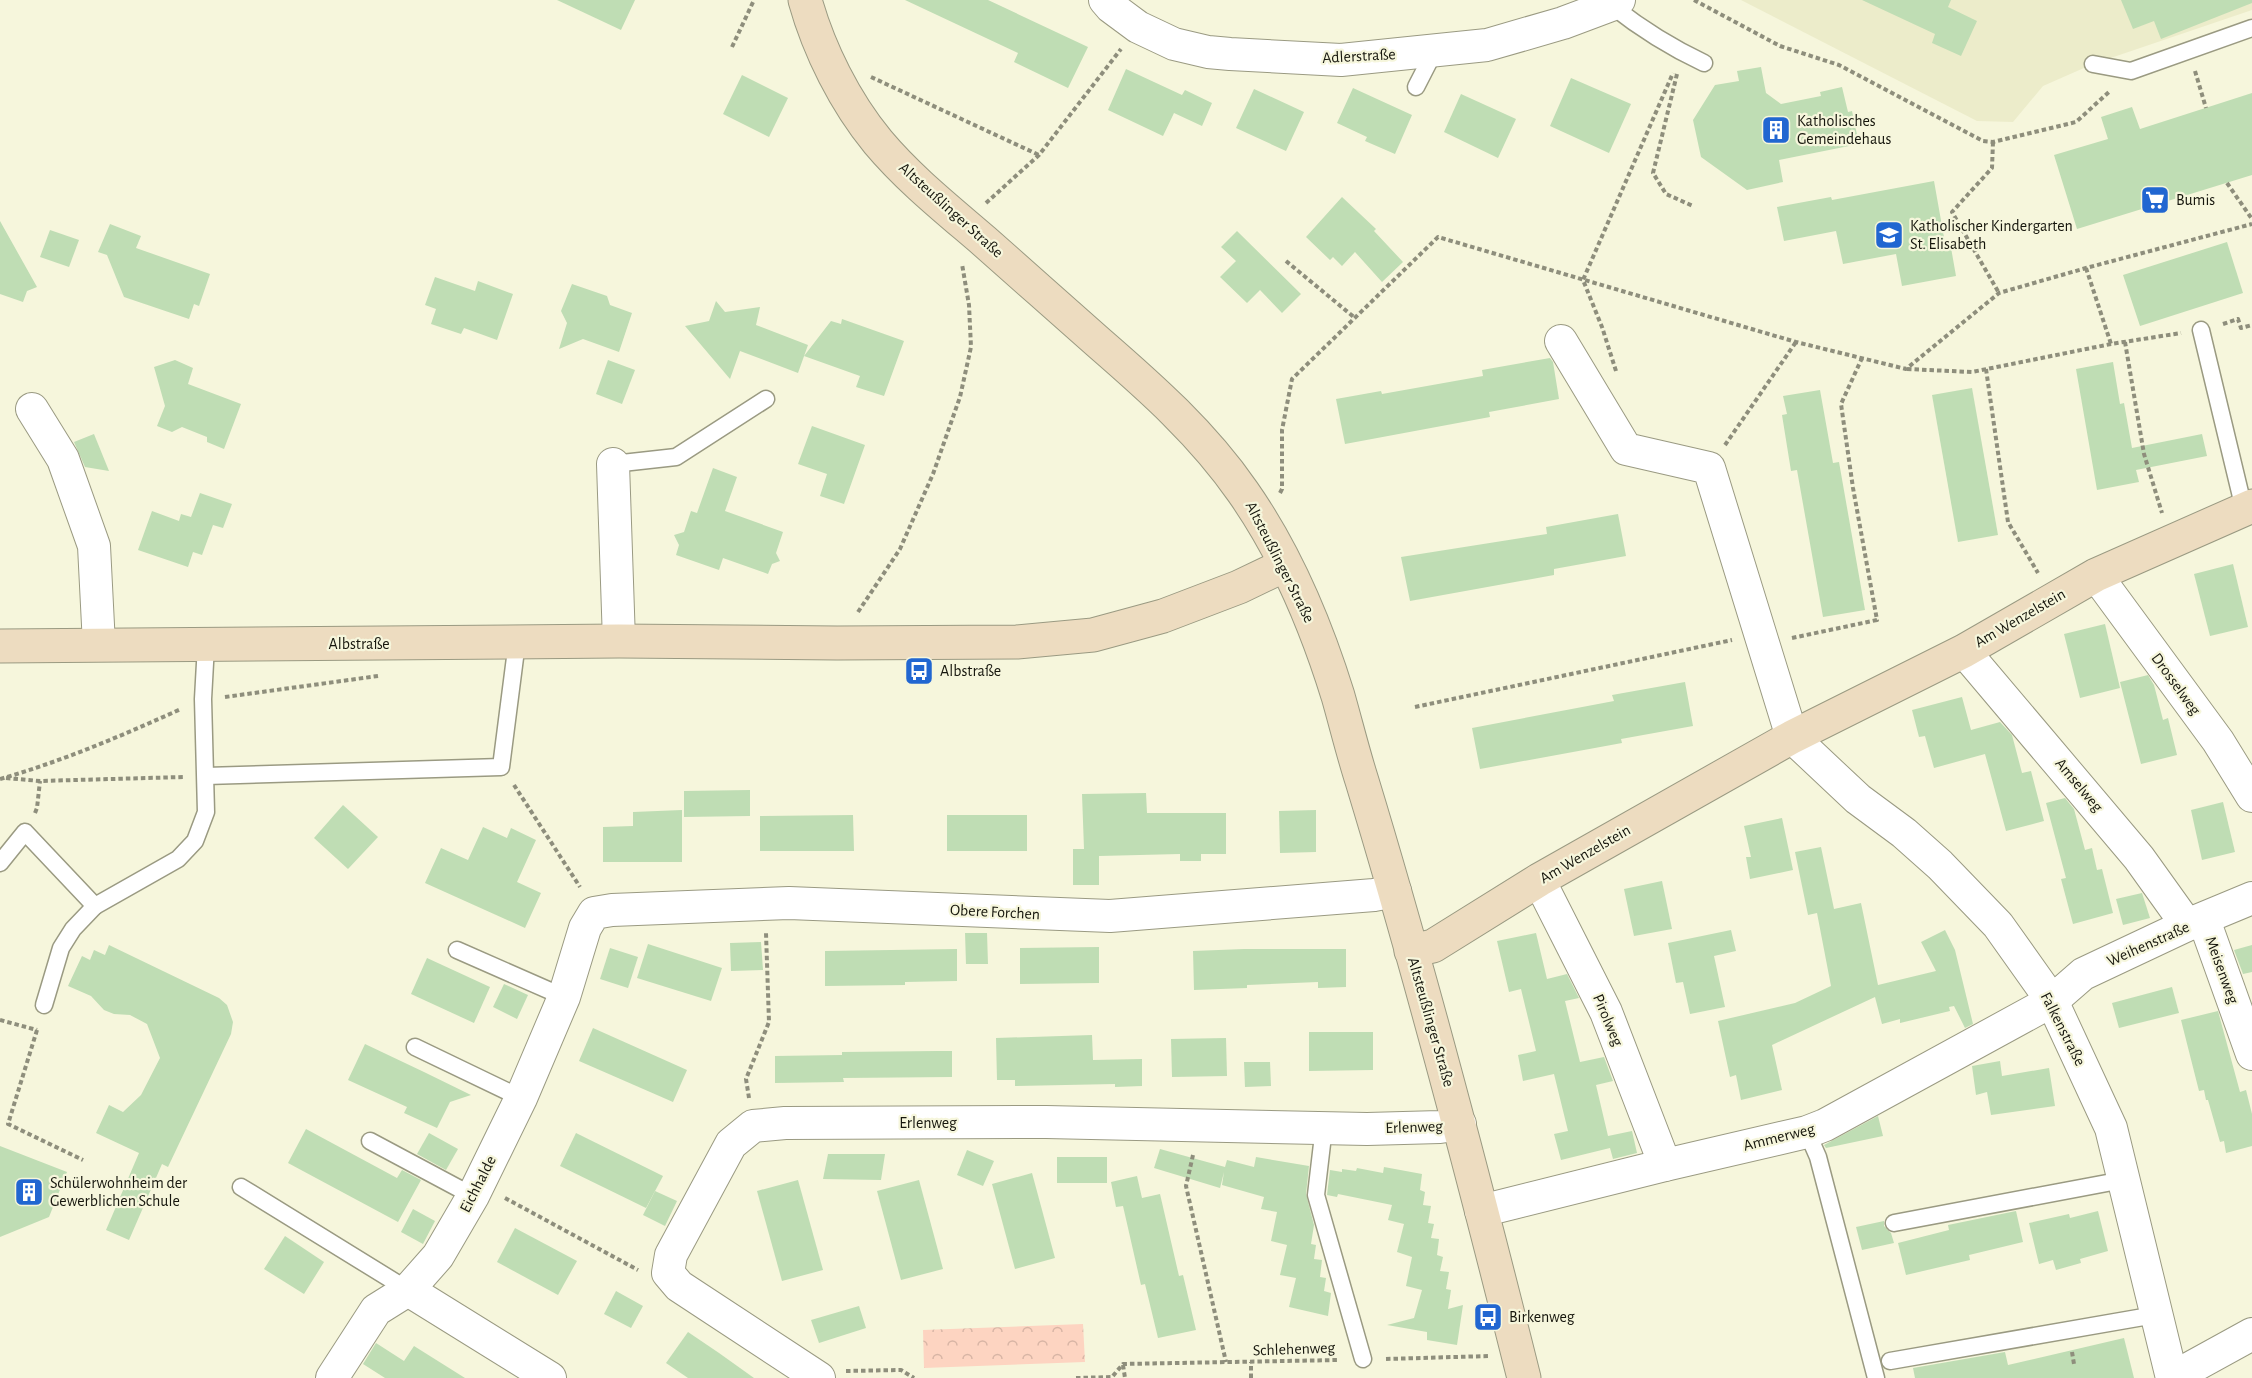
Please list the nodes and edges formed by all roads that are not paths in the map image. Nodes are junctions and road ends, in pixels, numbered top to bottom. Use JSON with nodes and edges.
{"nodes":[{"id":1,"x":805,"y":0,"type":"edge"},
{"id":2,"x":1105,"y":0,"type":"edge"},
{"id":3,"x":1615,"y":3,"type":"edge"},
{"id":4,"x":2252,"y":28,"type":"edge"},
{"id":5,"x":1435,"y":50,"type":"junction"},
{"id":6,"x":1704,"y":63,"type":"dead end"},
{"id":7,"x":2093,"y":64,"type":"dead end"},
{"id":8,"x":1416,"y":87,"type":"dead end"},
{"id":9,"x":2201,"y":330,"type":"road end"},
{"id":10,"x":1561,"y":341,"type":"dead end"},
{"id":11,"x":766,"y":399,"type":"dead end"},
{"id":12,"x":32,"y":409,"type":"dead end"},
{"id":13,"x":612,"y":464,"type":"joint"},
{"id":14,"x":2249,"y":514,"type":"edge"},
{"id":15,"x":1285,"y":565,"type":"junction"},
{"id":16,"x":2096,"y":576,"type":"junction"},
{"id":17,"x":619,"y":641,"type":"junction"},
{"id":18,"x":517,"y":642,"type":"junction"},
{"id":19,"x":99,"y":645,"type":"junction"},
{"id":20,"x":206,"y":645,"type":"junction"},
{"id":21,"x":0,"y":646,"type":"edge"},
{"id":22,"x":1964,"y":651,"type":"junction"},
{"id":23,"x":1792,"y":737,"type":"junction"},
{"id":24,"x":206,"y":776,"type":"junction"},
{"id":25,"x":2252,"y":796,"type":"edge"},
{"id":26,"x":0,"y":863,"type":"edge"},
{"id":27,"x":1539,"y":880,"type":"junction"},
{"id":28,"x":1395,"y":891,"type":"junction"},
{"id":29,"x":2252,"y":898,"type":"edge"},
{"id":30,"x":95,"y":906,"type":"junction"},
{"id":31,"x":594,"y":913,"type":"joint"},
{"id":32,"x":2196,"y":922,"type":"junction"},
{"id":33,"x":457,"y":950,"type":"dead end"},
{"id":34,"x":1411,"y":951,"type":"junction"},
{"id":35,"x":564,"y":998,"type":"junction"},
{"id":36,"x":2052,"y":1001,"type":"junction"},
{"id":37,"x":44,"y":1005,"type":"dead end"},
{"id":38,"x":416,"y":1047,"type":"dead end"},
{"id":39,"x":2252,"y":1054,"type":"edge"},
{"id":40,"x":521,"y":1098,"type":"junction"},
{"id":41,"x":1460,"y":1124,"type":"junction"},
{"id":42,"x":1324,"y":1127,"type":"junction"},
{"id":43,"x":1807,"y":1132,"type":"junction"},
{"id":44,"x":370,"y":1141,"type":"dead end"},
{"id":45,"x":1665,"y":1165,"type":"junction"},
{"id":46,"x":2123,"y":1180,"type":"junction"},
{"id":47,"x":241,"y":1187,"type":"dead end"},
{"id":48,"x":476,"y":1190,"type":"junction"},
{"id":49,"x":1481,"y":1211,"type":"junction"},
{"id":50,"x":1894,"y":1223,"type":"dead end"},
{"id":51,"x":408,"y":1290,"type":"junction"},
{"id":52,"x":2155,"y":1315,"type":"junction"},
{"id":53,"x":2252,"y":1334,"type":"edge"},
{"id":54,"x":1363,"y":1359,"type":"road end"},
{"id":55,"x":1890,"y":1361,"type":"dead end"},
{"id":56,"x":1520,"y":1364,"type":"edge"},
{"id":57,"x":832,"y":1375,"type":"edge"},
{"id":58,"x":332,"y":1378,"type":"edge"},
{"id":59,"x":550,"y":1378,"type":"edge"},
{"id":60,"x":1876,"y":1378,"type":"edge"},
{"id":61,"x":2172,"y":1378,"type":"edge"}],
"edges":[{"from":1,"to":15,"type":"street","name":"Altsteußlinger Straße"},
{"from":2,"to":5,"type":"street","name":"Adlerstraße"},
{"from":3,"to":5,"type":"street","name":"Adlerstraße"},
{"from":3,"to":6,"type":"lane"},
{"from":4,"to":7,"type":"lane"},
{"from":5,"to":8,"type":"lane"},
{"from":9,"to":14,"type":"lane"},
{"from":10,"to":23,"type":"street"},
{"from":11,"to":13,"type":"lane"},
{"from":12,"to":19,"type":"street"},
{"from":13,"to":17,"type":"street"},
{"from":14,"to":16,"type":"street","name":"Am Wenzelstein"},
{"from":15,"to":17,"type":"street","name":"Albstraße"},
{"from":15,"to":28,"type":"street","name":"Altsteußlinger Straße"},
{"from":16,"to":22,"type":"street","name":"Am Wenzelstein"},
{"from":16,"to":25,"type":"street","name":"Drosselweg"},
{"from":17,"to":18,"type":"street","name":"Albstraße"},
{"from":18,"to":20,"type":"street","name":"Albstraße"},
{"from":18,"to":24,"type":"lane"},
{"from":19,"to":20,"type":"street","name":"Albstraße"},
{"from":19,"to":21,"type":"street","name":"Albstraße"},
{"from":20,"to":24,"type":"lane"},
{"from":22,"to":23,"type":"street","name":"Am Wenzelstein"},
{"from":22,"to":32,"type":"street","name":"Amselweg"},
{"from":23,"to":27,"type":"street","name":"Am Wenzelstein"},
{"from":23,"to":36,"type":"street","name":"Falkenstraße"},
{"from":24,"to":30,"type":"lane"},
{"from":26,"to":30,"type":"lane"},
{"from":27,"to":34,"type":"street","name":"Am Wenzelstein"},
{"from":27,"to":45,"type":"street","name":"Pirolweg"},
{"from":28,"to":31,"type":"street","name":"Obere Forchen"},
{"from":28,"to":34,"type":"street","name":"Altsteußlinger Straße"},
{"from":29,"to":32,"type":"street","name":"Weihenstraße"},
{"from":30,"to":37,"type":"lane"},
{"from":31,"to":35,"type":"street","name":"Eichhalde"},
{"from":32,"to":36,"type":"street","name":"Weihenstraße"},
{"from":32,"to":39,"type":"street","name":"Meisenweg"},
{"from":33,"to":35,"type":"lane"},
{"from":34,"to":41,"type":"street","name":"Altsteußlinger Straße"},
{"from":35,"to":40,"type":"street","name":"Eichhalde"},
{"from":36,"to":43,"type":"street","name":"Ammerweg"},
{"from":36,"to":46,"type":"street","name":"Falkenstraße"},
{"from":38,"to":40,"type":"lane"},
{"from":40,"to":48,"type":"street","name":"Eichhalde"},
{"from":41,"to":42,"type":"street","name":"Erlenweg"},
{"from":41,"to":49,"type":"street","name":"Altsteußlinger Straße"},
{"from":42,"to":54,"type":"lane"},
{"from":42,"to":57,"type":"street","name":"Erlenweg"},
{"from":43,"to":45,"type":"street","name":"Ammerweg"},
{"from":43,"to":60,"type":"lane"},
{"from":44,"to":48,"type":"lane"},
{"from":45,"to":49,"type":"street","name":"Ammerweg"},
{"from":46,"to":50,"type":"lane"},
{"from":46,"to":52,"type":"street","name":"Falkenstraße"},
{"from":47,"to":51,"type":"lane"},
{"from":48,"to":51,"type":"street","name":"Eichhalde"},
{"from":49,"to":56,"type":"street","name":"Altsteußlinger Straße"},
{"from":51,"to":58,"type":"street","name":"Eichhalde"},
{"from":51,"to":59,"type":"street"},
{"from":52,"to":55,"type":"lane"},
{"from":52,"to":61,"type":"street","name":"Falkenstraße"},
{"from":53,"to":61,"type":"street"}]}
